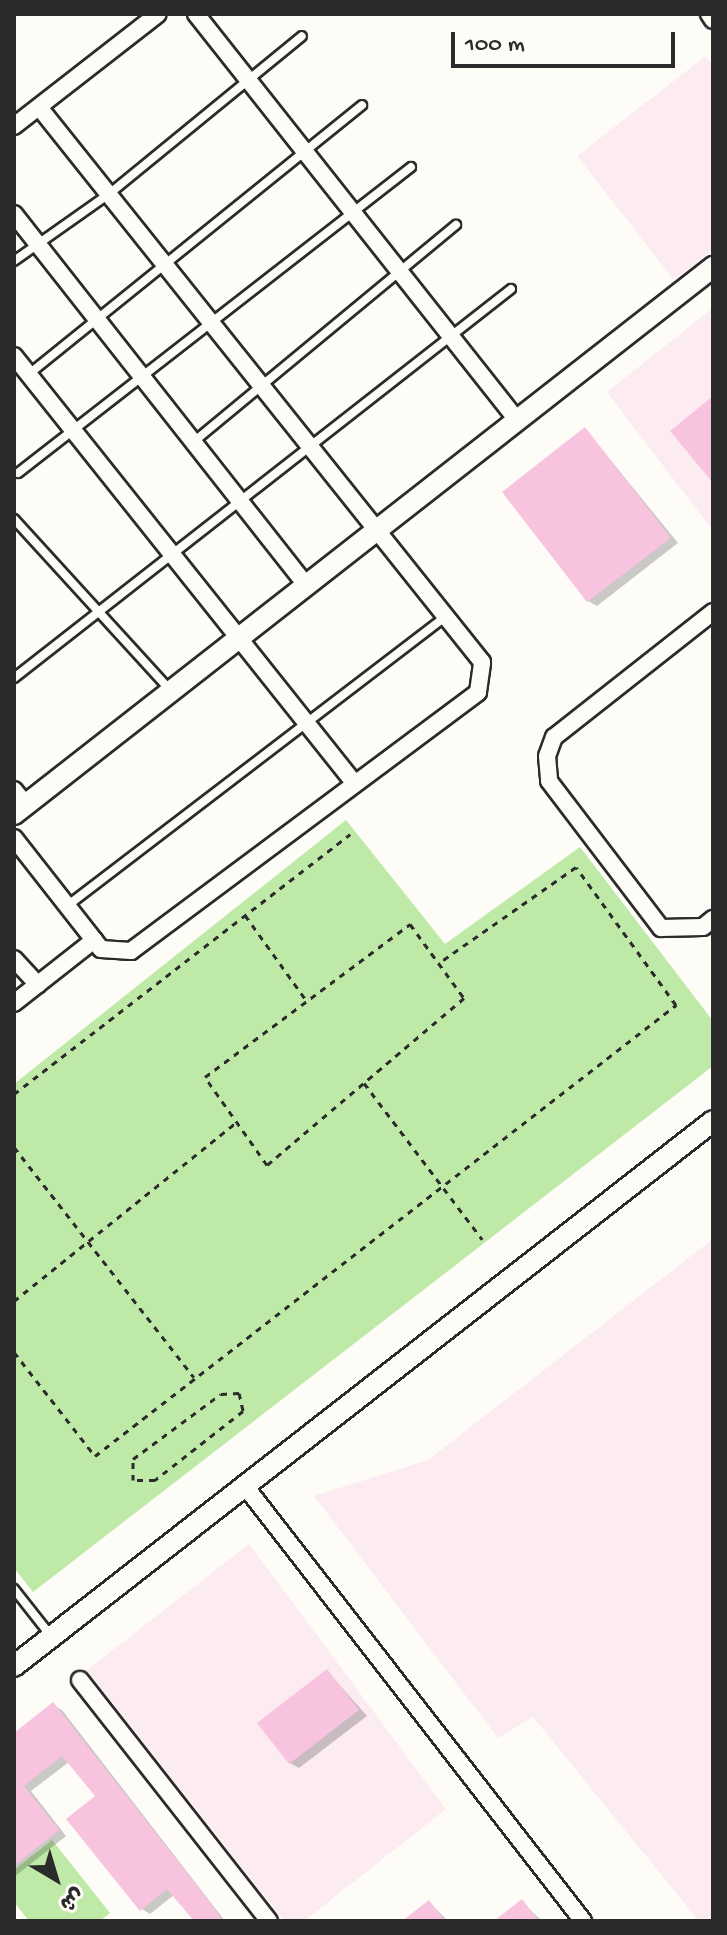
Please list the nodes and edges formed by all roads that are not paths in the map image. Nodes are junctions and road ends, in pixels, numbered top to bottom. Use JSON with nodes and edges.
{"nodes":[{"id":1,"x":158,"y":14,"type":"edge"},
{"id":2,"x":196,"y":14,"type":"edge"},
{"id":3,"x":709,"y":14,"type":"edge"},
{"id":4,"x":713,"y":20,"type":"edge"},
{"id":5,"x":302,"y":36,"type":"dead end"},
{"id":6,"x":250,"y":82,"type":"junction"},
{"id":7,"x":362,"y":105,"type":"dead end"},
{"id":8,"x":39,"y":107,"type":"junction"},
{"id":9,"x":14,"y":126,"type":"edge"},
{"id":10,"x":303,"y":148,"type":"junction"},
{"id":11,"x":411,"y":167,"type":"dead end"},
{"id":12,"x":109,"y":194,"type":"junction"},
{"id":13,"x":353,"y":212,"type":"junction"},
{"id":14,"x":14,"y":214,"type":"edge"},
{"id":15,"x":456,"y":225,"type":"dead end"},
{"id":16,"x":38,"y":244,"type":"junction"},
{"id":17,"x":162,"y":260,"type":"junction"},
{"id":18,"x":14,"y":261,"type":"edge"},
{"id":19,"x":713,"y":267,"type":"edge"},
{"id":20,"x":399,"y":271,"type":"junction"},
{"id":21,"x":511,"y":289,"type":"dead end"},
{"id":22,"x":92,"y":318,"type":"junction"},
{"id":23,"x":210,"y":321,"type":"junction"},
{"id":24,"x":450,"y":334,"type":"junction"},
{"id":25,"x":14,"y":356,"type":"edge"},
{"id":26,"x":28,"y":374,"type":"junction"},
{"id":27,"x":139,"y":379,"type":"junction"},
{"id":28,"x":261,"y":385,"type":"junction"},
{"id":29,"x":517,"y":420,"type":"junction"},
{"id":30,"x":73,"y":431,"type":"junction"},
{"id":31,"x":191,"y":444,"type":"junction"},
{"id":32,"x":311,"y":447,"type":"junction"},
{"id":33,"x":18,"y":473,"type":"dead end"},
{"id":34,"x":239,"y":503,"type":"junction"},
{"id":35,"x":14,"y":519,"type":"edge"},
{"id":36,"x":377,"y":530,"type":"junction"},
{"id":37,"x":170,"y":553,"type":"junction"},
{"id":38,"x":306,"y":585,"type":"junction"},
{"id":39,"x":713,"y":612,"type":"edge"},
{"id":40,"x":100,"y":613,"type":"junction"},
{"id":41,"x":446,"y":617,"type":"junction"},
{"id":42,"x":238,"y":638,"type":"junction"},
{"id":43,"x":14,"y":678,"type":"edge"},
{"id":44,"x":171,"y":691,"type":"junction"},
{"id":45,"x":303,"y":726,"type":"junction"},
{"id":46,"x":355,"y":784,"type":"junction"},
{"id":47,"x":18,"y":803,"type":"edge"},
{"id":48,"x":14,"y":838,"type":"edge"},
{"id":49,"x":67,"y":906,"type":"junction"},
{"id":50,"x":713,"y":919,"type":"edge"},
{"id":51,"x":94,"y":940,"type":"junction"},
{"id":52,"x":14,"y":959,"type":"edge"},
{"id":53,"x":38,"y":985,"type":"junction"},
{"id":54,"x":14,"y":1003,"type":"edge"},
{"id":55,"x":713,"y":1121,"type":"edge"},
{"id":56,"x":245,"y":1486,"type":"junction"},
{"id":57,"x":14,"y":1589,"type":"edge"},
{"id":58,"x":52,"y":1637,"type":"junction"},
{"id":59,"x":14,"y":1666,"type":"edge"},
{"id":60,"x":80,"y":1680,"type":"dead end"},
{"id":61,"x":269,"y":1921,"type":"edge"},
{"id":62,"x":583,"y":1921,"type":"edge"}],
"edges":[{"from":1,"to":8,"type":"street"},
{"from":2,"to":6,"type":"street"},
{"from":3,"to":4,"type":"street"},
{"from":5,"to":6,"type":"lane"},
{"from":6,"to":10,"type":"street"},
{"from":6,"to":12,"type":"lane"},
{"from":7,"to":10,"type":"lane"},
{"from":8,"to":9,"type":"street"},
{"from":8,"to":12,"type":"street"},
{"from":10,"to":13,"type":"street"},
{"from":10,"to":17,"type":"lane"},
{"from":11,"to":13,"type":"lane"},
{"from":12,"to":16,"type":"lane"},
{"from":12,"to":17,"type":"street"},
{"from":13,"to":20,"type":"street"},
{"from":13,"to":23,"type":"lane"},
{"from":14,"to":16,"type":"street"},
{"from":15,"to":20,"type":"lane"},
{"from":16,"to":18,"type":"lane"},
{"from":16,"to":22,"type":"street"},
{"from":17,"to":22,"type":"lane"},
{"from":17,"to":23,"type":"street"},
{"from":19,"to":29,"type":"street"},
{"from":20,"to":24,"type":"street"},
{"from":20,"to":28,"type":"lane"},
{"from":21,"to":24,"type":"lane"},
{"from":22,"to":26,"type":"lane"},
{"from":22,"to":27,"type":"street"},
{"from":23,"to":27,"type":"lane"},
{"from":23,"to":28,"type":"street"},
{"from":24,"to":29,"type":"street"},
{"from":24,"to":32,"type":"lane"},
{"from":25,"to":26,"type":"street"},
{"from":26,"to":30,"type":"street"},
{"from":27,"to":30,"type":"lane"},
{"from":27,"to":31,"type":"street"},
{"from":28,"to":31,"type":"lane"},
{"from":28,"to":32,"type":"street"},
{"from":29,"to":36,"type":"street"},
{"from":30,"to":33,"type":"lane"},
{"from":30,"to":37,"type":"street"},
{"from":31,"to":34,"type":"street"},
{"from":32,"to":34,"type":"lane"},
{"from":32,"to":36,"type":"street"},
{"from":34,"to":37,"type":"lane"},
{"from":34,"to":38,"type":"street"},
{"from":35,"to":40,"type":"lane"},
{"from":36,"to":38,"type":"street"},
{"from":36,"to":41,"type":"street"},
{"from":37,"to":40,"type":"lane"},
{"from":37,"to":42,"type":"street"},
{"from":38,"to":42,"type":"street"},
{"from":39,"to":50,"type":"street"},
{"from":40,"to":43,"type":"lane"},
{"from":40,"to":44,"type":"lane"},
{"from":41,"to":45,"type":"lane"},
{"from":41,"to":46,"type":"street"},
{"from":42,"to":44,"type":"street"},
{"from":42,"to":45,"type":"street"},
{"from":44,"to":47,"type":"street"},
{"from":45,"to":46,"type":"street"},
{"from":45,"to":49,"type":"lane"},
{"from":46,"to":51,"type":"street"},
{"from":48,"to":49,"type":"street"},
{"from":49,"to":51,"type":"street"},
{"from":51,"to":53,"type":"street"},
{"from":52,"to":53,"type":"street"},
{"from":53,"to":54,"type":"street"},
{"from":55,"to":56,"type":"street"},
{"from":56,"to":58,"type":"street"},
{"from":56,"to":62,"type":"street"},
{"from":57,"to":58,"type":"lane"},
{"from":58,"to":59,"type":"street"},
{"from":60,"to":61,"type":"street"}]}
